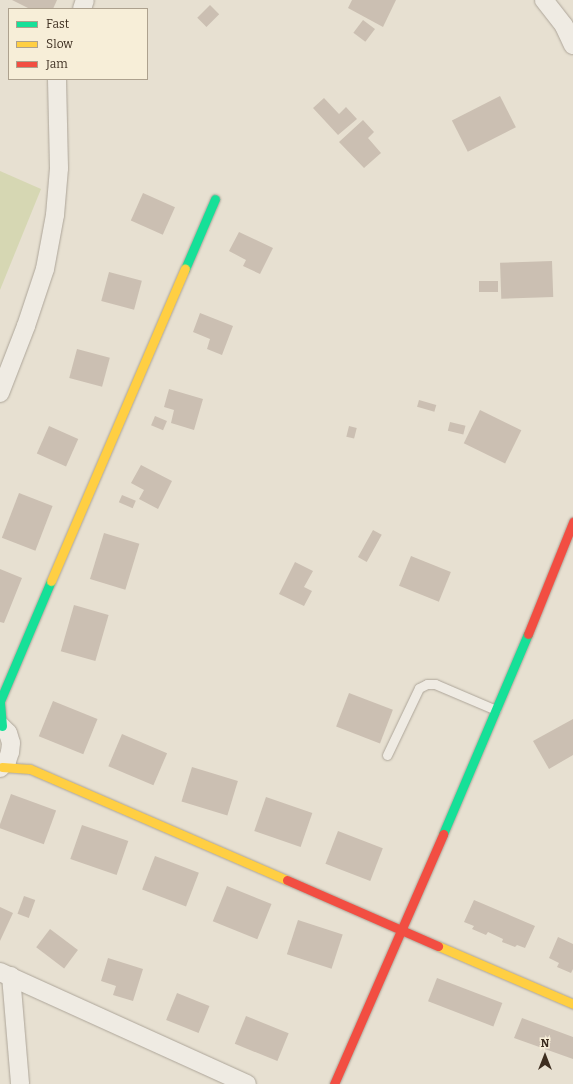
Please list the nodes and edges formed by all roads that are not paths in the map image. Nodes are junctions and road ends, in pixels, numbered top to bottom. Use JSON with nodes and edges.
{"nodes":[{"id":1,"x":544,"y":0,"type":"edge"},
{"id":2,"x":573,"y":45,"type":"edge"},
{"id":3,"x":57,"y":80,"type":"edge"},
{"id":4,"x":215,"y":199,"type":"dead end"},
{"id":5,"x":0,"y":393,"type":"edge"},
{"id":6,"x":573,"y":522,"type":"edge"},
{"id":7,"x":0,"y":702,"type":"edge"},
{"id":8,"x":496,"y":710,"type":"junction"},
{"id":9,"x":1,"y":725,"type":"edge"},
{"id":10,"x":10,"y":743,"type":"junction"},
{"id":11,"x":387,"y":755,"type":"dead end"},
{"id":12,"x":1,"y":768,"type":"edge"},
{"id":13,"x":30,"y":769,"type":"junction"},
{"id":14,"x":402,"y":930,"type":"junction"},
{"id":15,"x":5,"y":974,"type":"edge"},
{"id":16,"x":573,"y":1004,"type":"edge"},
{"id":17,"x":20,"y":1084,"type":"edge"},
{"id":18,"x":247,"y":1084,"type":"edge"},
{"id":19,"x":334,"y":1084,"type":"edge"}],
"edges":[{"from":1,"to":2,"type":"street"},
{"from":3,"to":5,"type":"street"},
{"from":4,"to":7,"type":"street"},
{"from":6,"to":8,"type":"street"},
{"from":7,"to":9,"type":"street"},
{"from":8,"to":11,"type":"lane"},
{"from":8,"to":14,"type":"street"},
{"from":9,"to":10,"type":"street"},
{"from":10,"to":12,"type":"street"},
{"from":10,"to":13,"type":"street"},
{"from":12,"to":13,"type":"street"},
{"from":13,"to":14,"type":"street"},
{"from":14,"to":16,"type":"street"},
{"from":14,"to":19,"type":"street"},
{"from":15,"to":17,"type":"street"},
{"from":15,"to":18,"type":"street"}]}
